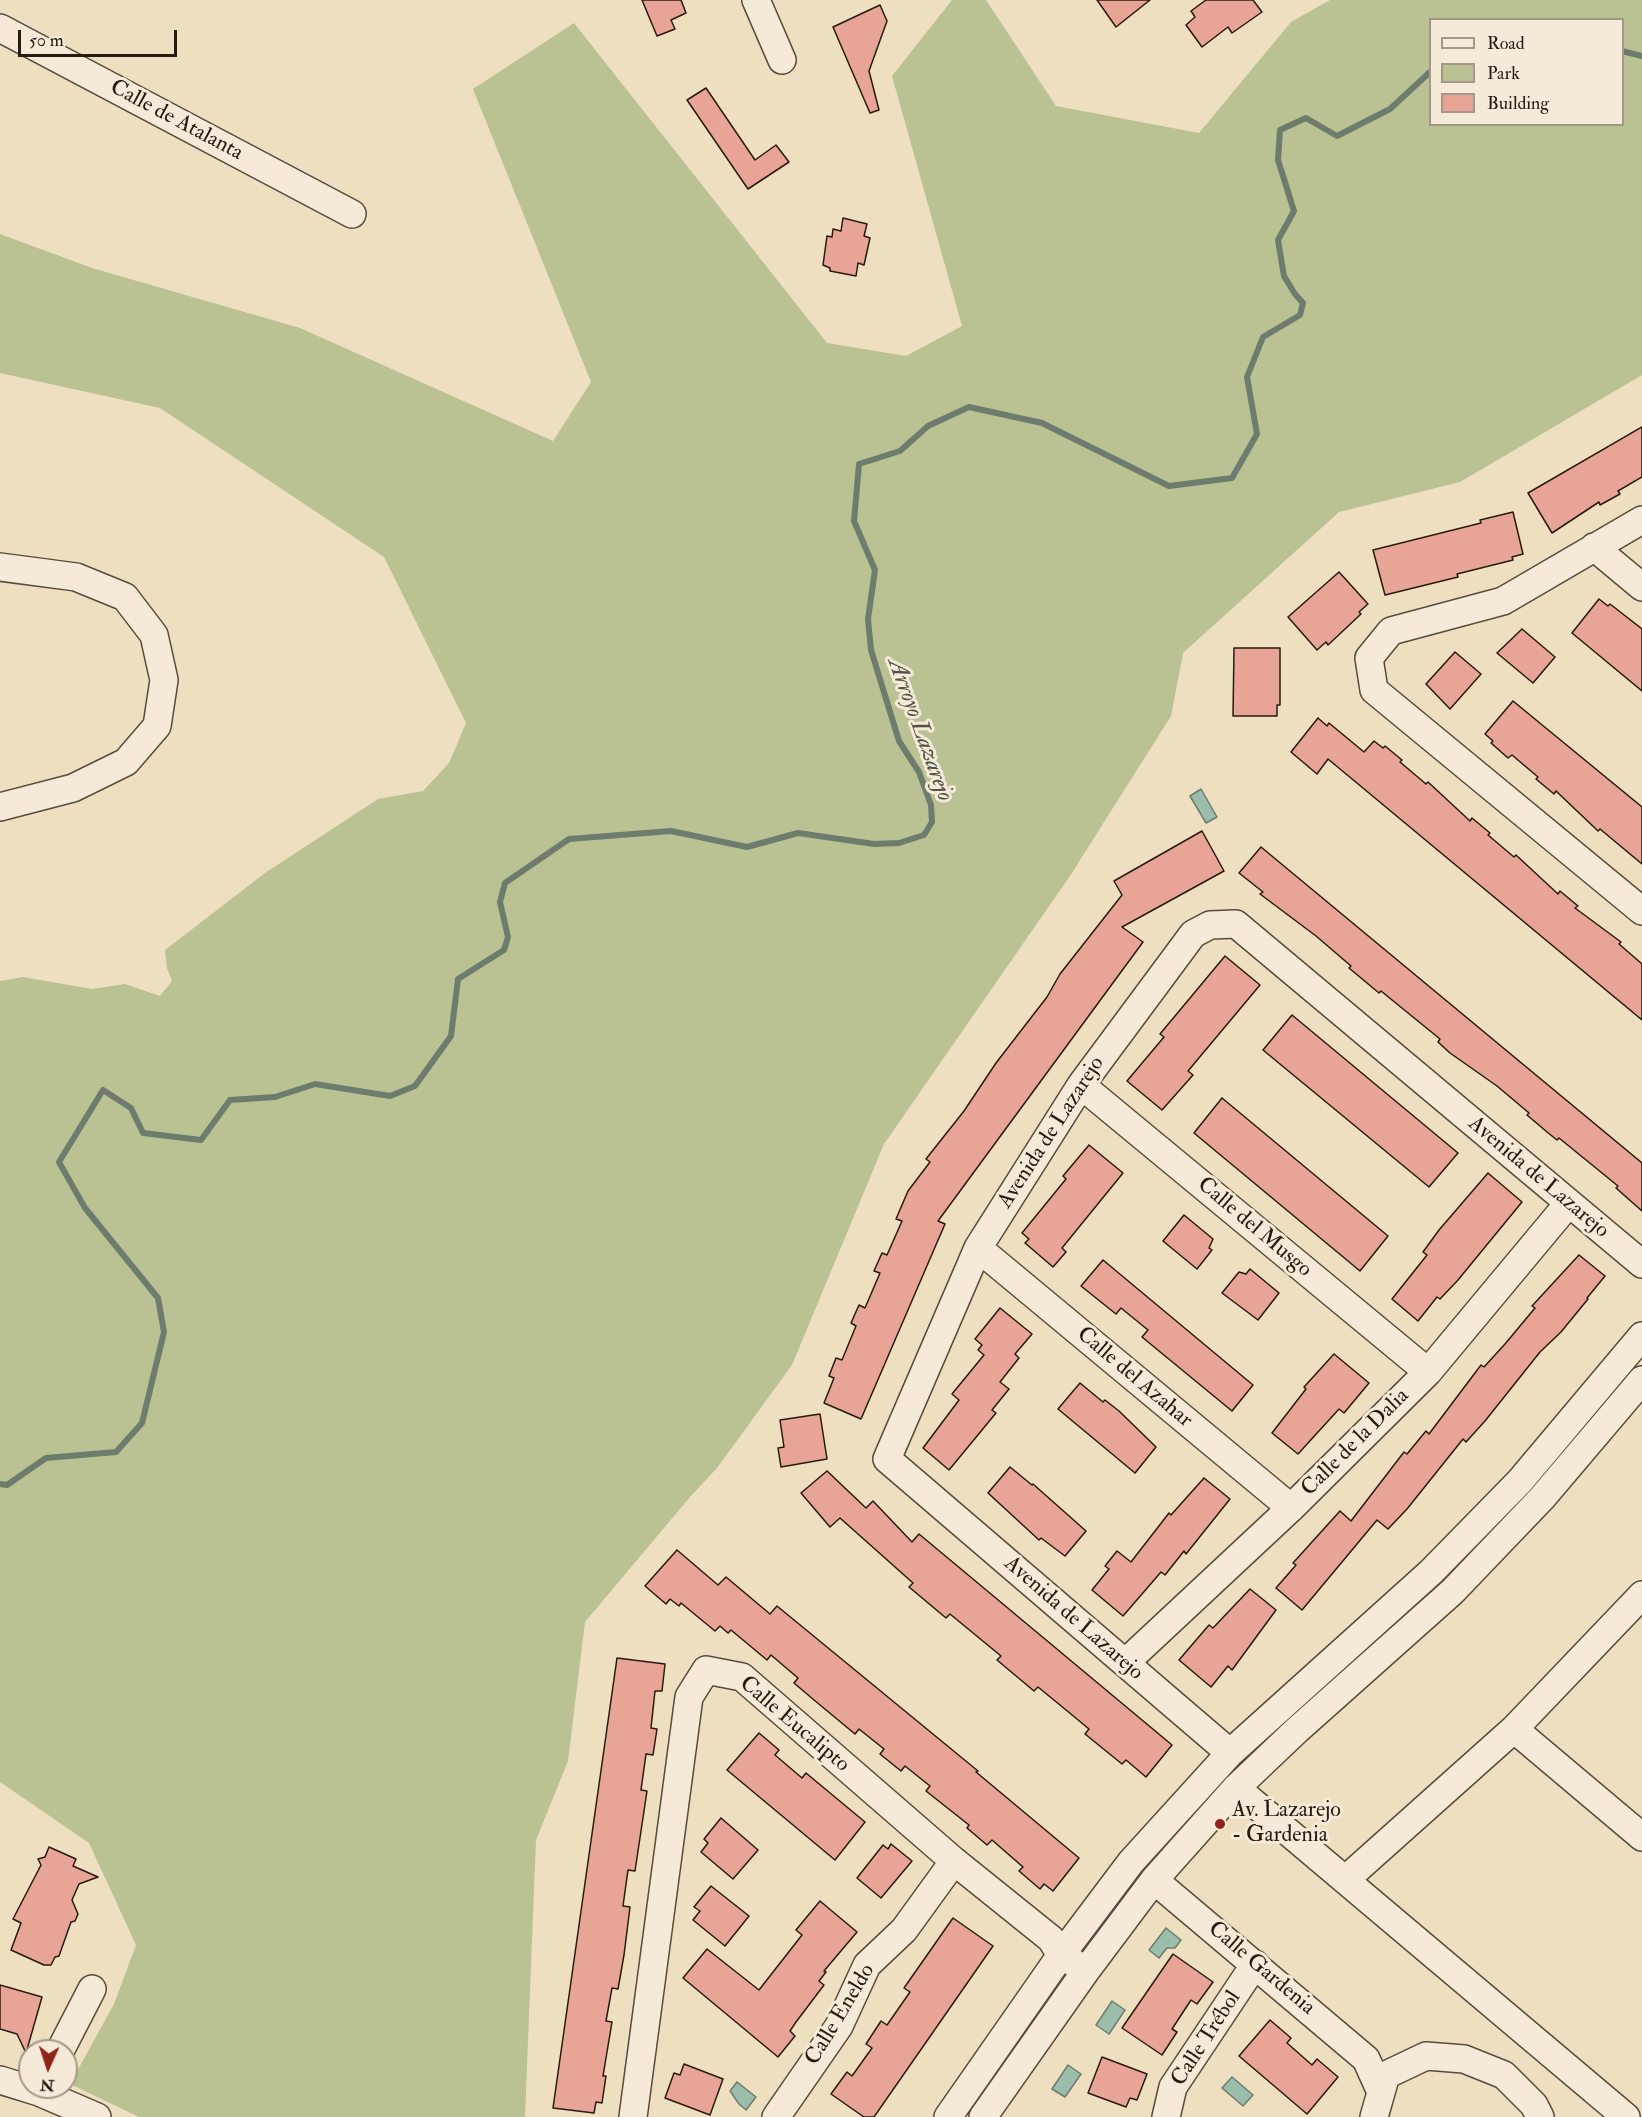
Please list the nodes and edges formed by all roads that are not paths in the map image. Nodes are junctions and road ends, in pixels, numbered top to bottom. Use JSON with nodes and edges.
{"nodes":[{"id":1,"x":756,"y":0,"type":"edge"},
{"id":2,"x":0,"y":28,"type":"edge"},
{"id":3,"x":782,"y":60,"type":"dead end"},
{"id":4,"x":352,"y":214,"type":"dead end"},
{"id":5,"x":1642,"y":520,"type":"edge"},
{"id":6,"x":1594,"y":548,"type":"junction"},
{"id":7,"x":0,"y":567,"type":"edge"},
{"id":8,"x":1642,"y":587,"type":"edge"},
{"id":9,"x":0,"y":807,"type":"edge"},
{"id":10,"x":1642,"y":911,"type":"edge"},
{"id":11,"x":1081,"y":1085,"type":"junction"},
{"id":12,"x":1568,"y":1204,"type":"junction"},
{"id":13,"x":978,"y":1248,"type":"junction"},
{"id":14,"x":1642,"y":1264,"type":"edge"},
{"id":15,"x":1642,"y":1336,"type":"edge"},
{"id":16,"x":1428,"y":1372,"type":"junction"},
{"id":17,"x":1642,"y":1380,"type":"edge"},
{"id":18,"x":1291,"y":1508,"type":"junction"},
{"id":19,"x":1642,"y":1595,"type":"edge"},
{"id":20,"x":1125,"y":1663,"type":"junction"},
{"id":21,"x":1514,"y":1729,"type":"junction"},
{"id":22,"x":1230,"y":1753,"type":"junction"},
{"id":23,"x":1236,"y":1788,"type":"junction"},
{"id":24,"x":1642,"y":1837,"type":"edge"},
{"id":25,"x":954,"y":1861,"type":"junction"},
{"id":26,"x":1155,"y":1880,"type":"junction"},
{"id":27,"x":1345,"y":1880,"type":"junction"},
{"id":28,"x":1061,"y":1955,"type":"junction"},
{"id":29,"x":1255,"y":1964,"type":"junction"},
{"id":30,"x":1085,"y":1972,"type":"junction"},
{"id":31,"x":92,"y":1989,"type":"dead end"},
{"id":32,"x":66,"y":2039,"type":"edge"},
{"id":33,"x":1366,"y":2059,"type":"junction"},
{"id":34,"x":1405,"y":2064,"type":"junction"},
{"id":35,"x":0,"y":2080,"type":"edge"},
{"id":36,"x":18,"y":2084,"type":"edge"},
{"id":37,"x":1380,"y":2090,"type":"junction"},
{"id":38,"x":60,"y":2099,"type":"edge"},
{"id":39,"x":97,"y":2117,"type":"edge"},
{"id":40,"x":633,"y":2117,"type":"edge"},
{"id":41,"x":776,"y":2117,"type":"edge"},
{"id":42,"x":948,"y":2117,"type":"edge"},
{"id":43,"x":983,"y":2117,"type":"edge"},
{"id":44,"x":1166,"y":2117,"type":"edge"},
{"id":45,"x":1374,"y":2117,"type":"edge"},
{"id":46,"x":1540,"y":2117,"type":"edge"},
{"id":47,"x":1626,"y":2117,"type":"edge"}],
"edges":[{"from":1,"to":3,"type":"street"},
{"from":2,"to":4,"type":"street","name":"Calle de Atalanta"},
{"from":5,"to":6,"type":"street"},
{"from":6,"to":8,"type":"street"},
{"from":6,"to":10,"type":"street"},
{"from":7,"to":9,"type":"street"},
{"from":11,"to":12,"type":"street","name":"Avenida de Lazarejo"},
{"from":11,"to":13,"type":"street","name":"Avenida de Lazarejo"},
{"from":11,"to":16,"type":"street","name":"Calle del Musgo"},
{"from":12,"to":14,"type":"street","name":"Avenida de Lazarejo"},
{"from":12,"to":16,"type":"street","name":"Calle de la Dalia"},
{"from":13,"to":18,"type":"street","name":"Calle del Azahar"},
{"from":13,"to":20,"type":"street","name":"Avenida de Lazarejo"},
{"from":15,"to":22,"type":"street"},
{"from":16,"to":18,"type":"street","name":"Calle de la Dalia"},
{"from":17,"to":23,"type":"street"},
{"from":18,"to":20,"type":"street","name":"Calle de la Dalia"},
{"from":19,"to":21,"type":"street"},
{"from":20,"to":22,"type":"street","name":"Avenida de Lazarejo"},
{"from":21,"to":24,"type":"street"},
{"from":21,"to":27,"type":"street"},
{"from":22,"to":28,"type":"street"},
{"from":23,"to":26,"type":"street"},
{"from":23,"to":27,"type":"street"},
{"from":25,"to":28,"type":"street","name":"Calle Eucalipto"},
{"from":25,"to":40,"type":"street","name":"Calle Eucalipto"},
{"from":25,"to":41,"type":"street","name":"Calle Eneldo"},
{"from":26,"to":29,"type":"street","name":"Calle Gardenia"},
{"from":26,"to":30,"type":"street"},
{"from":27,"to":47,"type":"street"},
{"from":28,"to":30,"type":"street","name":"Calle Eucalipto"},
{"from":28,"to":42,"type":"street"},
{"from":29,"to":33,"type":"street","name":"Calle Gardenia"},
{"from":29,"to":44,"type":"street","name":"Calle Trébol"},
{"from":30,"to":43,"type":"street"},
{"from":31,"to":32,"type":"street"},
{"from":33,"to":34,"type":"street"},
{"from":33,"to":37,"type":"street","name":"Calle Gardenia"},
{"from":34,"to":37,"type":"street"},
{"from":34,"to":46,"type":"street"},
{"from":35,"to":36,"type":"street"},
{"from":37,"to":45,"type":"street"},
{"from":38,"to":39,"type":"street"}]}
